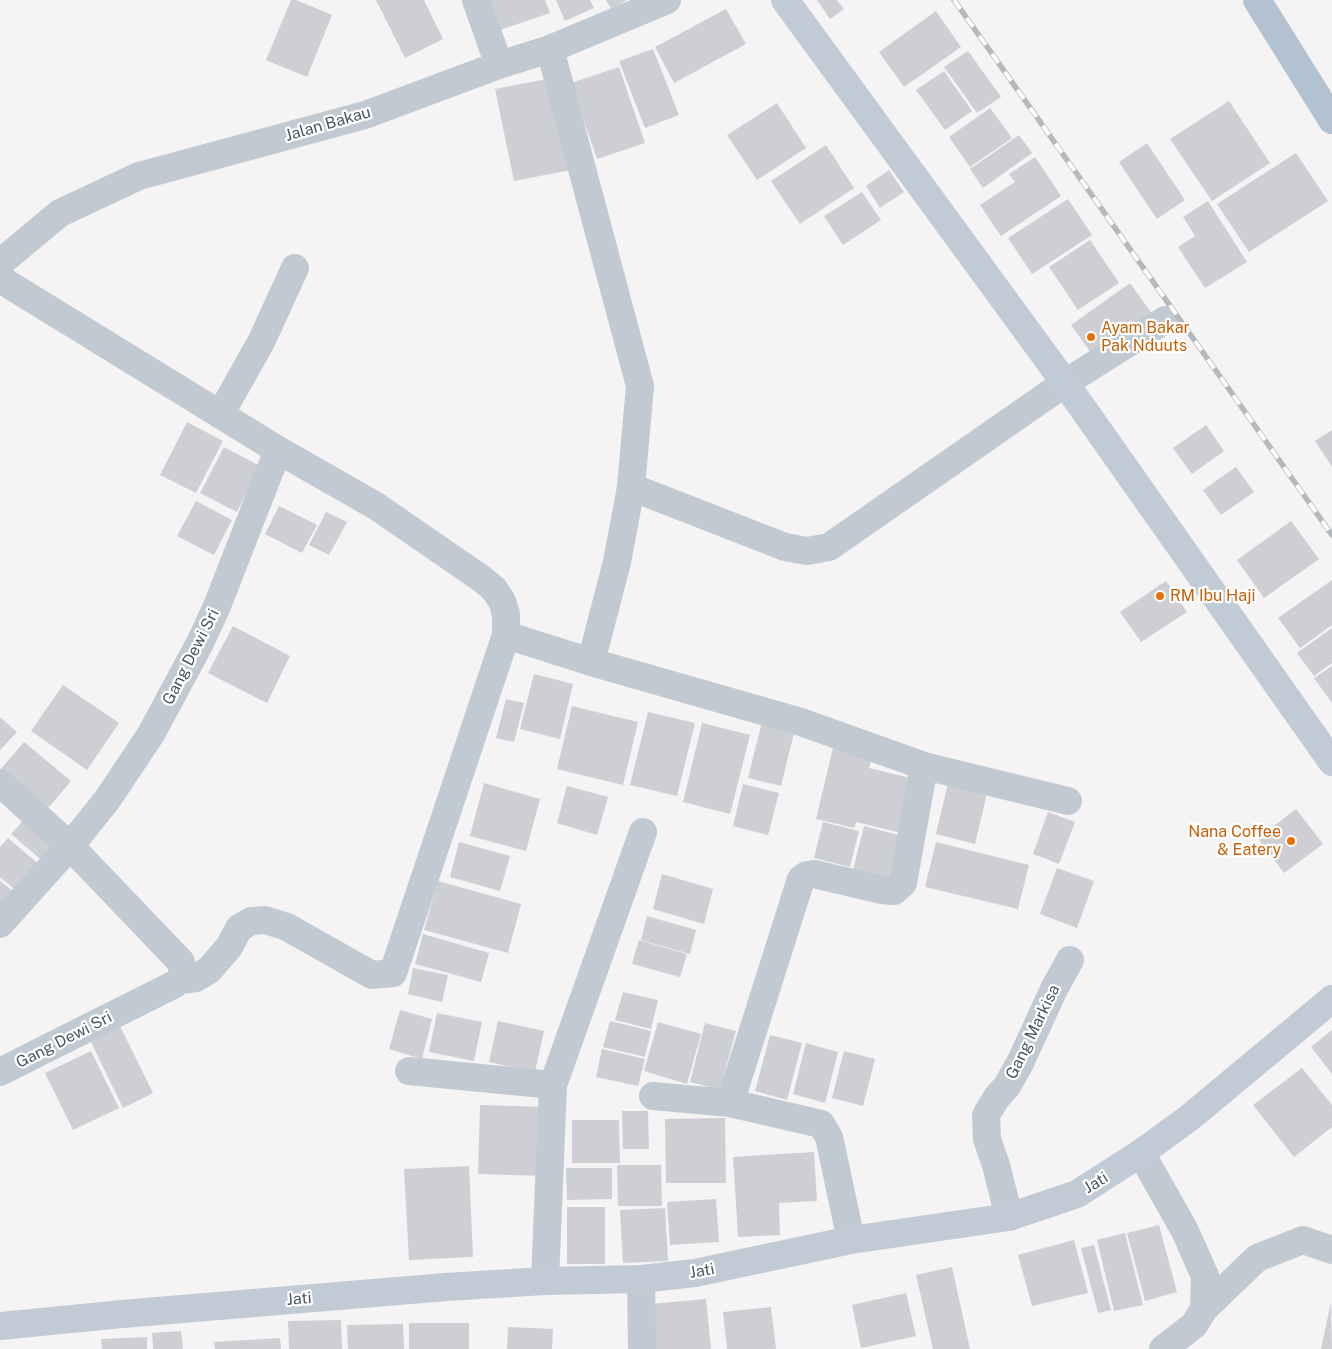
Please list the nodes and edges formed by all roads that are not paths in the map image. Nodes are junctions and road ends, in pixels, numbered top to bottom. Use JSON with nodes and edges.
{"nodes":[{"id":1,"x":476,"y":0,"type":"edge"},
{"id":2,"x":667,"y":0,"type":"edge"},
{"id":3,"x":785,"y":0,"type":"edge"},
{"id":4,"x":1257,"y":0,"type":"edge"},
{"id":5,"x":550,"y":48,"type":"junction"},
{"id":6,"x":499,"y":65,"type":"junction"},
{"id":7,"x":1332,"y":120,"type":"edge"},
{"id":8,"x":0,"y":263,"type":"edge"},
{"id":9,"x":295,"y":268,"type":"dead end"},
{"id":10,"x":0,"y":279,"type":"edge"},
{"id":11,"x":1165,"y":320,"type":"dead end"},
{"id":12,"x":1065,"y":383,"type":"junction"},
{"id":13,"x":220,"y":415,"type":"junction"},
{"id":14,"x":278,"y":450,"type":"junction"},
{"id":15,"x":631,"y":487,"type":"junction"},
{"id":16,"x":506,"y":635,"type":"junction"},
{"id":17,"x":591,"y":662,"type":"junction"},
{"id":18,"x":1332,"y":762,"type":"edge"},
{"id":19,"x":924,"y":766,"type":"junction"},
{"id":20,"x":0,"y":783,"type":"edge"},
{"id":21,"x":1068,"y":800,"type":"dead end"},
{"id":22,"x":643,"y":832,"type":"dead end"},
{"id":23,"x":70,"y":846,"type":"junction"},
{"id":24,"x":0,"y":924,"type":"edge"},
{"id":25,"x":1070,"y":960,"type":"dead end"},
{"id":26,"x":180,"y":980,"type":"junction"},
{"id":27,"x":1332,"y":999,"type":"edge"},
{"id":28,"x":409,"y":1071,"type":"dead end"},
{"id":29,"x":0,"y":1072,"type":"edge"},
{"id":30,"x":553,"y":1085,"type":"junction"},
{"id":31,"x":653,"y":1096,"type":"dead end"},
{"id":32,"x":730,"y":1103,"type":"junction"},
{"id":33,"x":1141,"y":1153,"type":"junction"},
{"id":34,"x":1009,"y":1217,"type":"junction"},
{"id":35,"x":851,"y":1240,"type":"junction"},
{"id":36,"x":1332,"y":1250,"type":"edge"},
{"id":37,"x":641,"y":1279,"type":"junction"},
{"id":38,"x":545,"y":1281,"type":"junction"},
{"id":39,"x":1204,"y":1309,"type":"junction"},
{"id":40,"x":0,"y":1326,"type":"edge"},
{"id":41,"x":642,"y":1349,"type":"edge"},
{"id":42,"x":1163,"y":1349,"type":"edge"}],
"edges":[{"from":1,"to":6,"type":"street"},
{"from":2,"to":5,"type":"street","name":"Jalan Bakau"},
{"from":3,"to":12,"type":"street"},
{"from":4,"to":7,"type":"main road"},
{"from":5,"to":6,"type":"street","name":"Jalan Bakau"},
{"from":5,"to":15,"type":"street"},
{"from":6,"to":8,"type":"street","name":"Jalan Bakau"},
{"from":9,"to":13,"type":"street"},
{"from":10,"to":13,"type":"street"},
{"from":11,"to":12,"type":"street"},
{"from":12,"to":15,"type":"street"},
{"from":12,"to":18,"type":"street"},
{"from":13,"to":14,"type":"street"},
{"from":14,"to":16,"type":"street"},
{"from":14,"to":23,"type":"street","name":"Gang Dewi Sri"},
{"from":15,"to":17,"type":"street"},
{"from":16,"to":17,"type":"street"},
{"from":16,"to":26,"type":"street","name":"Gang Dewi Sri"},
{"from":17,"to":19,"type":"street"},
{"from":19,"to":21,"type":"street"},
{"from":19,"to":32,"type":"street"},
{"from":20,"to":23,"type":"street"},
{"from":22,"to":30,"type":"street"},
{"from":23,"to":24,"type":"street","name":"Gang Dewi Sri"},
{"from":23,"to":26,"type":"street"},
{"from":25,"to":34,"type":"street","name":"Gang Markisa"},
{"from":26,"to":29,"type":"street","name":"Gang Dewi Sri"},
{"from":27,"to":33,"type":"street","name":"Jati"},
{"from":28,"to":30,"type":"street"},
{"from":30,"to":38,"type":"street"},
{"from":31,"to":32,"type":"street"},
{"from":32,"to":35,"type":"street"},
{"from":33,"to":34,"type":"street","name":"Jati"},
{"from":33,"to":39,"type":"street"},
{"from":34,"to":35,"type":"street","name":"Jati"},
{"from":35,"to":37,"type":"street","name":"Jati"},
{"from":36,"to":39,"type":"street"},
{"from":37,"to":38,"type":"street","name":"Jati"},
{"from":37,"to":41,"type":"street"},
{"from":38,"to":40,"type":"street","name":"Jati"},
{"from":39,"to":42,"type":"street"}]}
